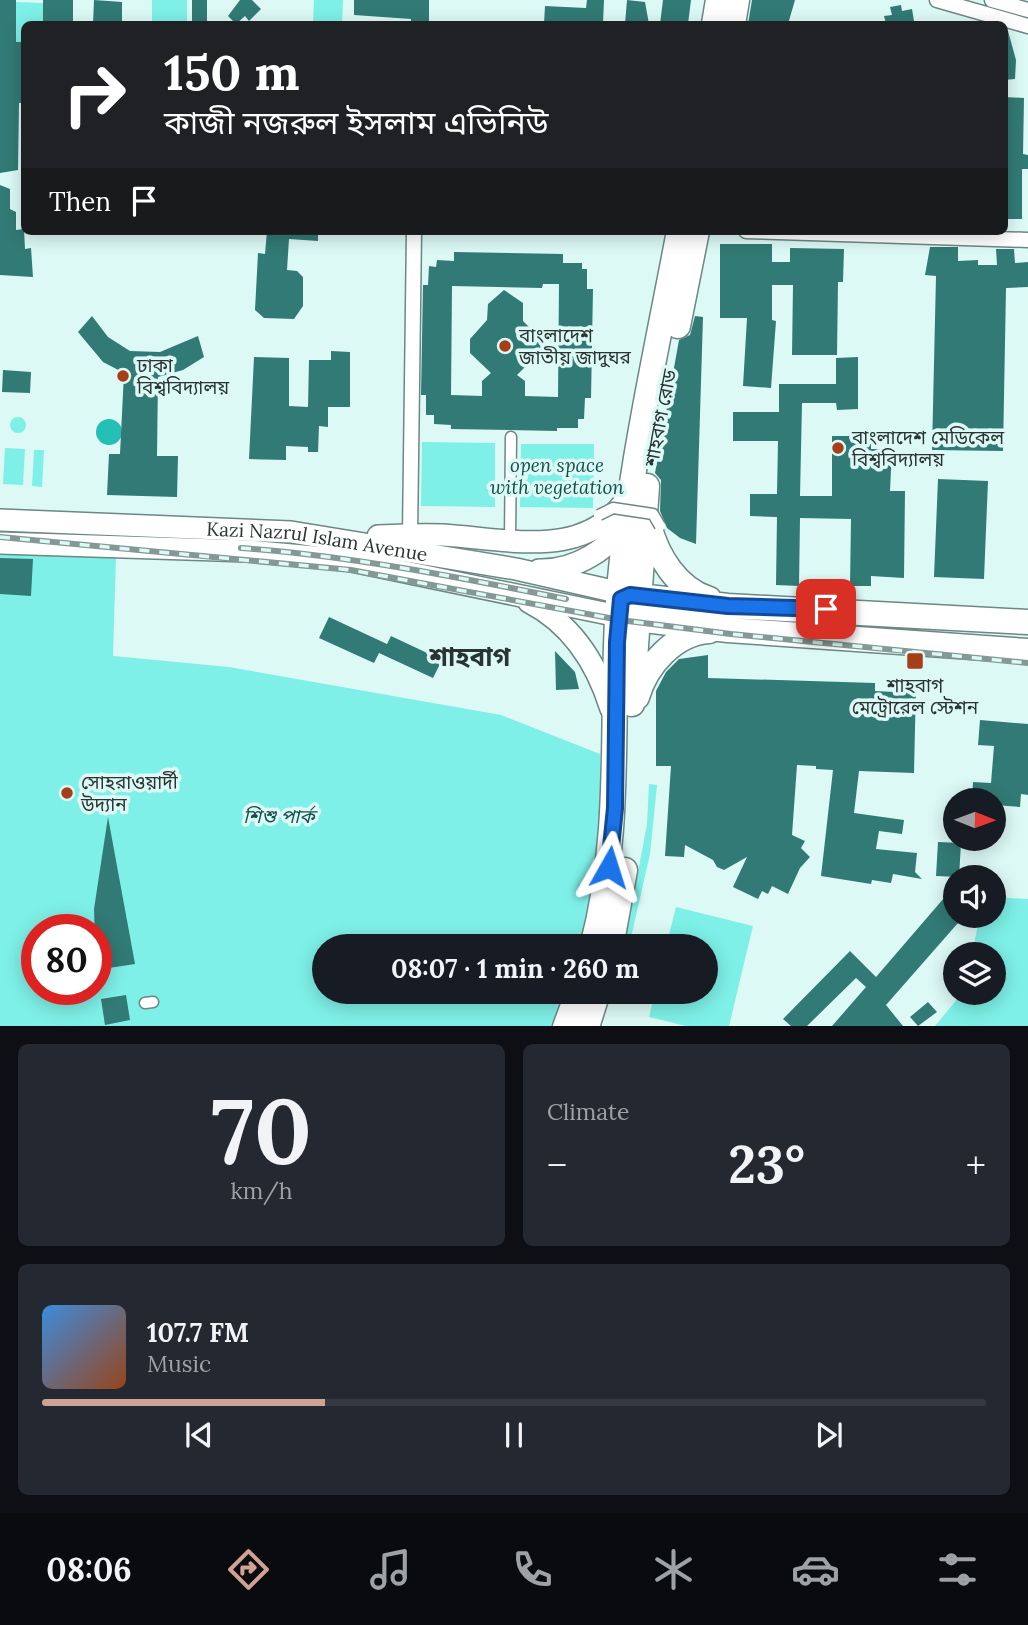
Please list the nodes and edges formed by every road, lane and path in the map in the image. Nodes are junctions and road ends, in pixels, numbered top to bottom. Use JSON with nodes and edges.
{"nodes":[{"id":1,"x":718,"y":0,"type":"edge"},
{"id":2,"x":737,"y":0,"type":"edge"},
{"id":3,"x":937,"y":0,"type":"edge"},
{"id":4,"x":992,"y":0,"type":"edge"},
{"id":5,"x":1028,"y":10,"type":"edge"},
{"id":6,"x":714,"y":21,"type":"edge"},
{"id":7,"x":734,"y":21,"type":"edge"},
{"id":8,"x":1028,"y":26,"type":"edge"},
{"id":9,"x":414,"y":235,"type":"edge"},
{"id":10,"x":678,"y":235,"type":"edge"},
{"id":11,"x":696,"y":235,"type":"edge"},
{"id":12,"x":871,"y":235,"type":"edge"},
{"id":13,"x":1028,"y":240,"type":"edge"},
{"id":14,"x":511,"y":437,"type":"dead end"},
{"id":15,"x":638,"y":495,"type":"junction"},
{"id":16,"x":599,"y":515,"type":"dead end"},
{"id":17,"x":0,"y":520,"type":"edge"},
{"id":18,"x":660,"y":526,"type":"dead end"},
{"id":19,"x":410,"y":535,"type":"junction"},
{"id":20,"x":331,"y":537,"type":"junction"},
{"id":21,"x":510,"y":541,"type":"junction"},
{"id":22,"x":0,"y":543,"type":"edge"},
{"id":23,"x":516,"y":569,"type":"junction"},
{"id":24,"x":513,"y":594,"type":"junction"},
{"id":25,"x":629,"y":606,"type":"junction"},
{"id":26,"x":728,"y":606,"type":"junction"},
{"id":27,"x":1028,"y":622,"type":"edge"},
{"id":28,"x":727,"y":631,"type":"junction"},
{"id":29,"x":1028,"y":651,"type":"edge"},
{"id":30,"x":623,"y":725,"type":"junction"},
{"id":31,"x":595,"y":934,"type":"edge"},
{"id":32,"x":613,"y":934,"type":"edge"},
{"id":33,"x":574,"y":1004,"type":"edge"},
{"id":34,"x":594,"y":1004,"type":"edge"},
{"id":35,"x":565,"y":1026,"type":"edge"},
{"id":36,"x":587,"y":1026,"type":"edge"}],
"edges":[{"from":1,"to":6,"type":"highway"},
{"from":2,"to":7,"type":"highway"},
{"from":3,"to":8,"type":"street"},
{"from":4,"to":5,"type":"street"},
{"from":9,"to":19,"type":"street"},
{"from":10,"to":15,"type":"highway","name":"শাহবাগ রোড"},
{"from":11,"to":15,"type":"highway","name":"শাহবাগ রোড"},
{"from":12,"to":13,"type":"street"},
{"from":14,"to":21,"type":"street"},
{"from":15,"to":21,"type":"main road"},
{"from":15,"to":23,"type":"main road"},
{"from":15,"to":25,"type":"highway","name":"শাহবাগ রোড"},
{"from":15,"to":26,"type":"highway"},
{"from":16,"to":18,"type":"street","bridge":true},
{"from":17,"to":20,"type":"main road","name":"Kazi Nazrul Islam Avenue"},
{"from":19,"to":20,"type":"main road"},
{"from":19,"to":21,"type":"main road"},
{"from":20,"to":23,"type":"main road","name":"Kazi Nazrul Islam Avenue"},
{"from":22,"to":24,"type":"main road","name":"Kazi Nazrul Islam Avenue"},
{"from":23,"to":25,"type":"main road","name":"Kazi Nazrul Islam Avenue"},
{"from":24,"to":25,"type":"main road","name":"Kazi Nazrul Islam Avenue"},
{"from":24,"to":30,"type":"main road"},
{"from":25,"to":26,"type":"highway"},
{"from":25,"to":28,"type":"highway"},
{"from":25,"to":30,"type":"highway","name":"শাহবাগ রোড"},
{"from":26,"to":27,"type":"highway"},
{"from":28,"to":29,"type":"highway"},
{"from":28,"to":30,"type":"highway"},
{"from":30,"to":31,"type":"highway"},
{"from":30,"to":32,"type":"highway"},
{"from":33,"to":35,"type":"highway"},
{"from":34,"to":36,"type":"highway"}]}
